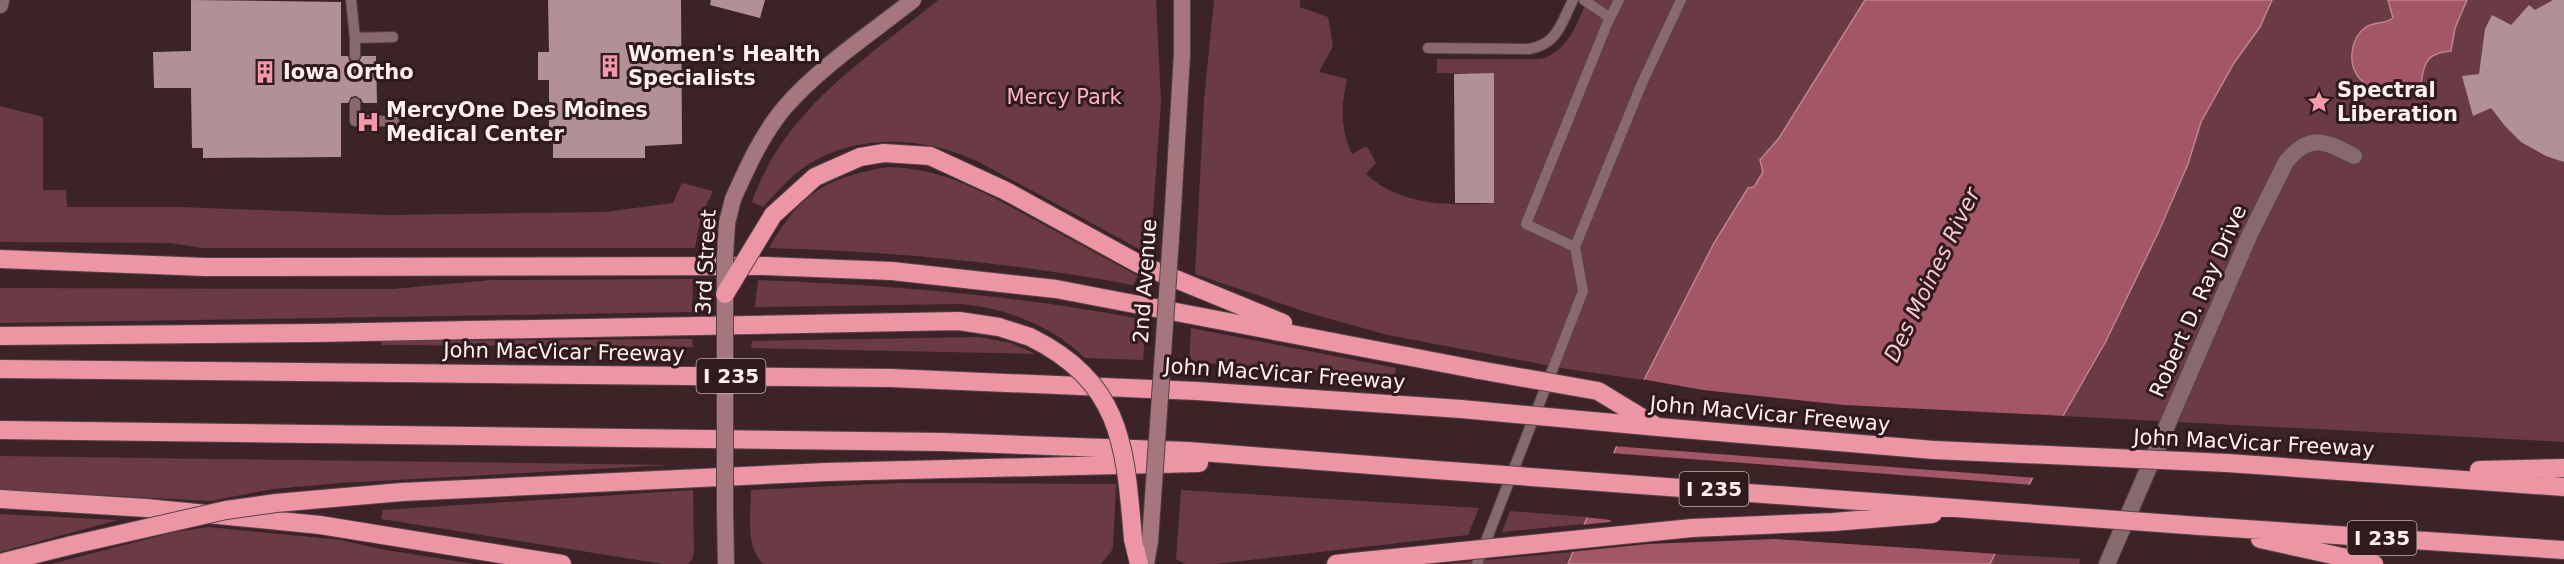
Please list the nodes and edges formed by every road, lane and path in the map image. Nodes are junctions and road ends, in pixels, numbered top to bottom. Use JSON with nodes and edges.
{"nodes":[{"id":1,"x":1,"y":0,"type":"edge"},
{"id":2,"x":351,"y":0,"type":"edge"},
{"id":3,"x":913,"y":0,"type":"edge"},
{"id":4,"x":1182,"y":0,"type":"edge"},
{"id":5,"x":1573,"y":0,"type":"edge"},
{"id":6,"x":1584,"y":0,"type":"edge"},
{"id":7,"x":1619,"y":0,"type":"edge"},
{"id":8,"x":1682,"y":0,"type":"edge"},
{"id":9,"x":0,"y":5,"type":"edge"},
{"id":10,"x":1610,"y":18,"type":"junction"},
{"id":11,"x":355,"y":38,"type":"junction"},
{"id":12,"x":393,"y":38,"type":"dead end"},
{"id":13,"x":1428,"y":48,"type":"dead end"},
{"id":14,"x":355,"y":56,"type":"dead end"},
{"id":15,"x":355,"y":103,"type":"dead end"},
{"id":16,"x":394,"y":121,"type":"dead end"},
{"id":17,"x":2354,"y":156,"type":"dead end"},
{"id":18,"x":1575,"y":247,"type":"junction"},
{"id":19,"x":0,"y":259,"type":"edge"},
{"id":20,"x":724,"y":294,"type":"junction"},
{"id":21,"x":0,"y":336,"type":"edge"},
{"id":22,"x":1318,"y":337,"type":"junction"},
{"id":23,"x":0,"y":369,"type":"edge"},
{"id":24,"x":1658,"y":427,"type":"junction"},
{"id":25,"x":0,"y":430,"type":"edge"},
{"id":26,"x":1321,"y":461,"type":"junction"},
{"id":27,"x":2564,"y":468,"type":"edge"},
{"id":28,"x":2376,"y":472,"type":"junction"},
{"id":29,"x":2564,"y":487,"type":"edge"},
{"id":30,"x":0,"y":500,"type":"edge"},
{"id":31,"x":1992,"y":509,"type":"junction"},
{"id":32,"x":2200,"y":526,"type":"junction"},
{"id":33,"x":1142,"y":540,"type":"junction"},
{"id":34,"x":2564,"y":550,"type":"edge"},
{"id":35,"x":0,"y":563,"type":"edge"},
{"id":36,"x":1345,"y":563,"type":"edge"},
{"id":37,"x":562,"y":564,"type":"edge"},
{"id":38,"x":726,"y":564,"type":"edge"},
{"id":39,"x":1139,"y":564,"type":"edge"},
{"id":40,"x":1146,"y":564,"type":"edge"},
{"id":41,"x":1477,"y":564,"type":"edge"},
{"id":42,"x":2107,"y":564,"type":"edge"},
{"id":43,"x":2374,"y":564,"type":"edge"}],
"edges":[{"from":1,"to":9,"type":"street"},
{"from":2,"to":11,"type":"lane"},
{"from":3,"to":20,"type":"main road","name":"3rd Street","bridge":true},
{"from":4,"to":33,"type":"main road","name":"2nd Avenue","bridge":true},
{"from":5,"to":13,"type":"lane"},
{"from":6,"to":10,"type":"lane"},
{"from":7,"to":10,"type":"lane"},
{"from":8,"to":18,"type":"lane"},
{"from":10,"to":18,"type":"lane"},
{"from":11,"to":12,"type":"lane"},
{"from":11,"to":14,"type":"lane"},
{"from":15,"to":16,"type":"lane"},
{"from":17,"to":42,"type":"street","name":"Robert D. Ray Drive"},
{"from":18,"to":41,"type":"lane"},
{"from":19,"to":22,"type":"highway"},
{"from":20,"to":22,"type":"highway","bridge":true},
{"from":20,"to":38,"type":"main road","name":"3rd Street","bridge":true},
{"from":21,"to":33,"type":"highway","bridge":true},
{"from":22,"to":24,"type":"highway","bridge":true},
{"from":23,"to":24,"type":"highway","name":"John MacVicar Freeway","number":"I 235","bridge":true},
{"from":24,"to":28,"type":"highway","name":"John MacVicar Freeway","number":"I 235","bridge":true},
{"from":25,"to":26,"type":"highway","number":"I 235"},
{"from":26,"to":31,"type":"highway","number":"I 235","bridge":true},
{"from":26,"to":35,"type":"highway","bridge":true},
{"from":27,"to":28,"type":"highway"},
{"from":28,"to":29,"type":"highway","name":"John MacVicar Freeway","number":"I 235"},
{"from":30,"to":37,"type":"highway"},
{"from":31,"to":32,"type":"highway","number":"I 235","bridge":true},
{"from":31,"to":36,"type":"highway","bridge":true},
{"from":32,"to":34,"type":"highway","number":"I 235"},
{"from":32,"to":43,"type":"highway"},
{"from":33,"to":39,"type":"highway"},
{"from":33,"to":40,"type":"main road","name":"2nd Avenue"}]}
